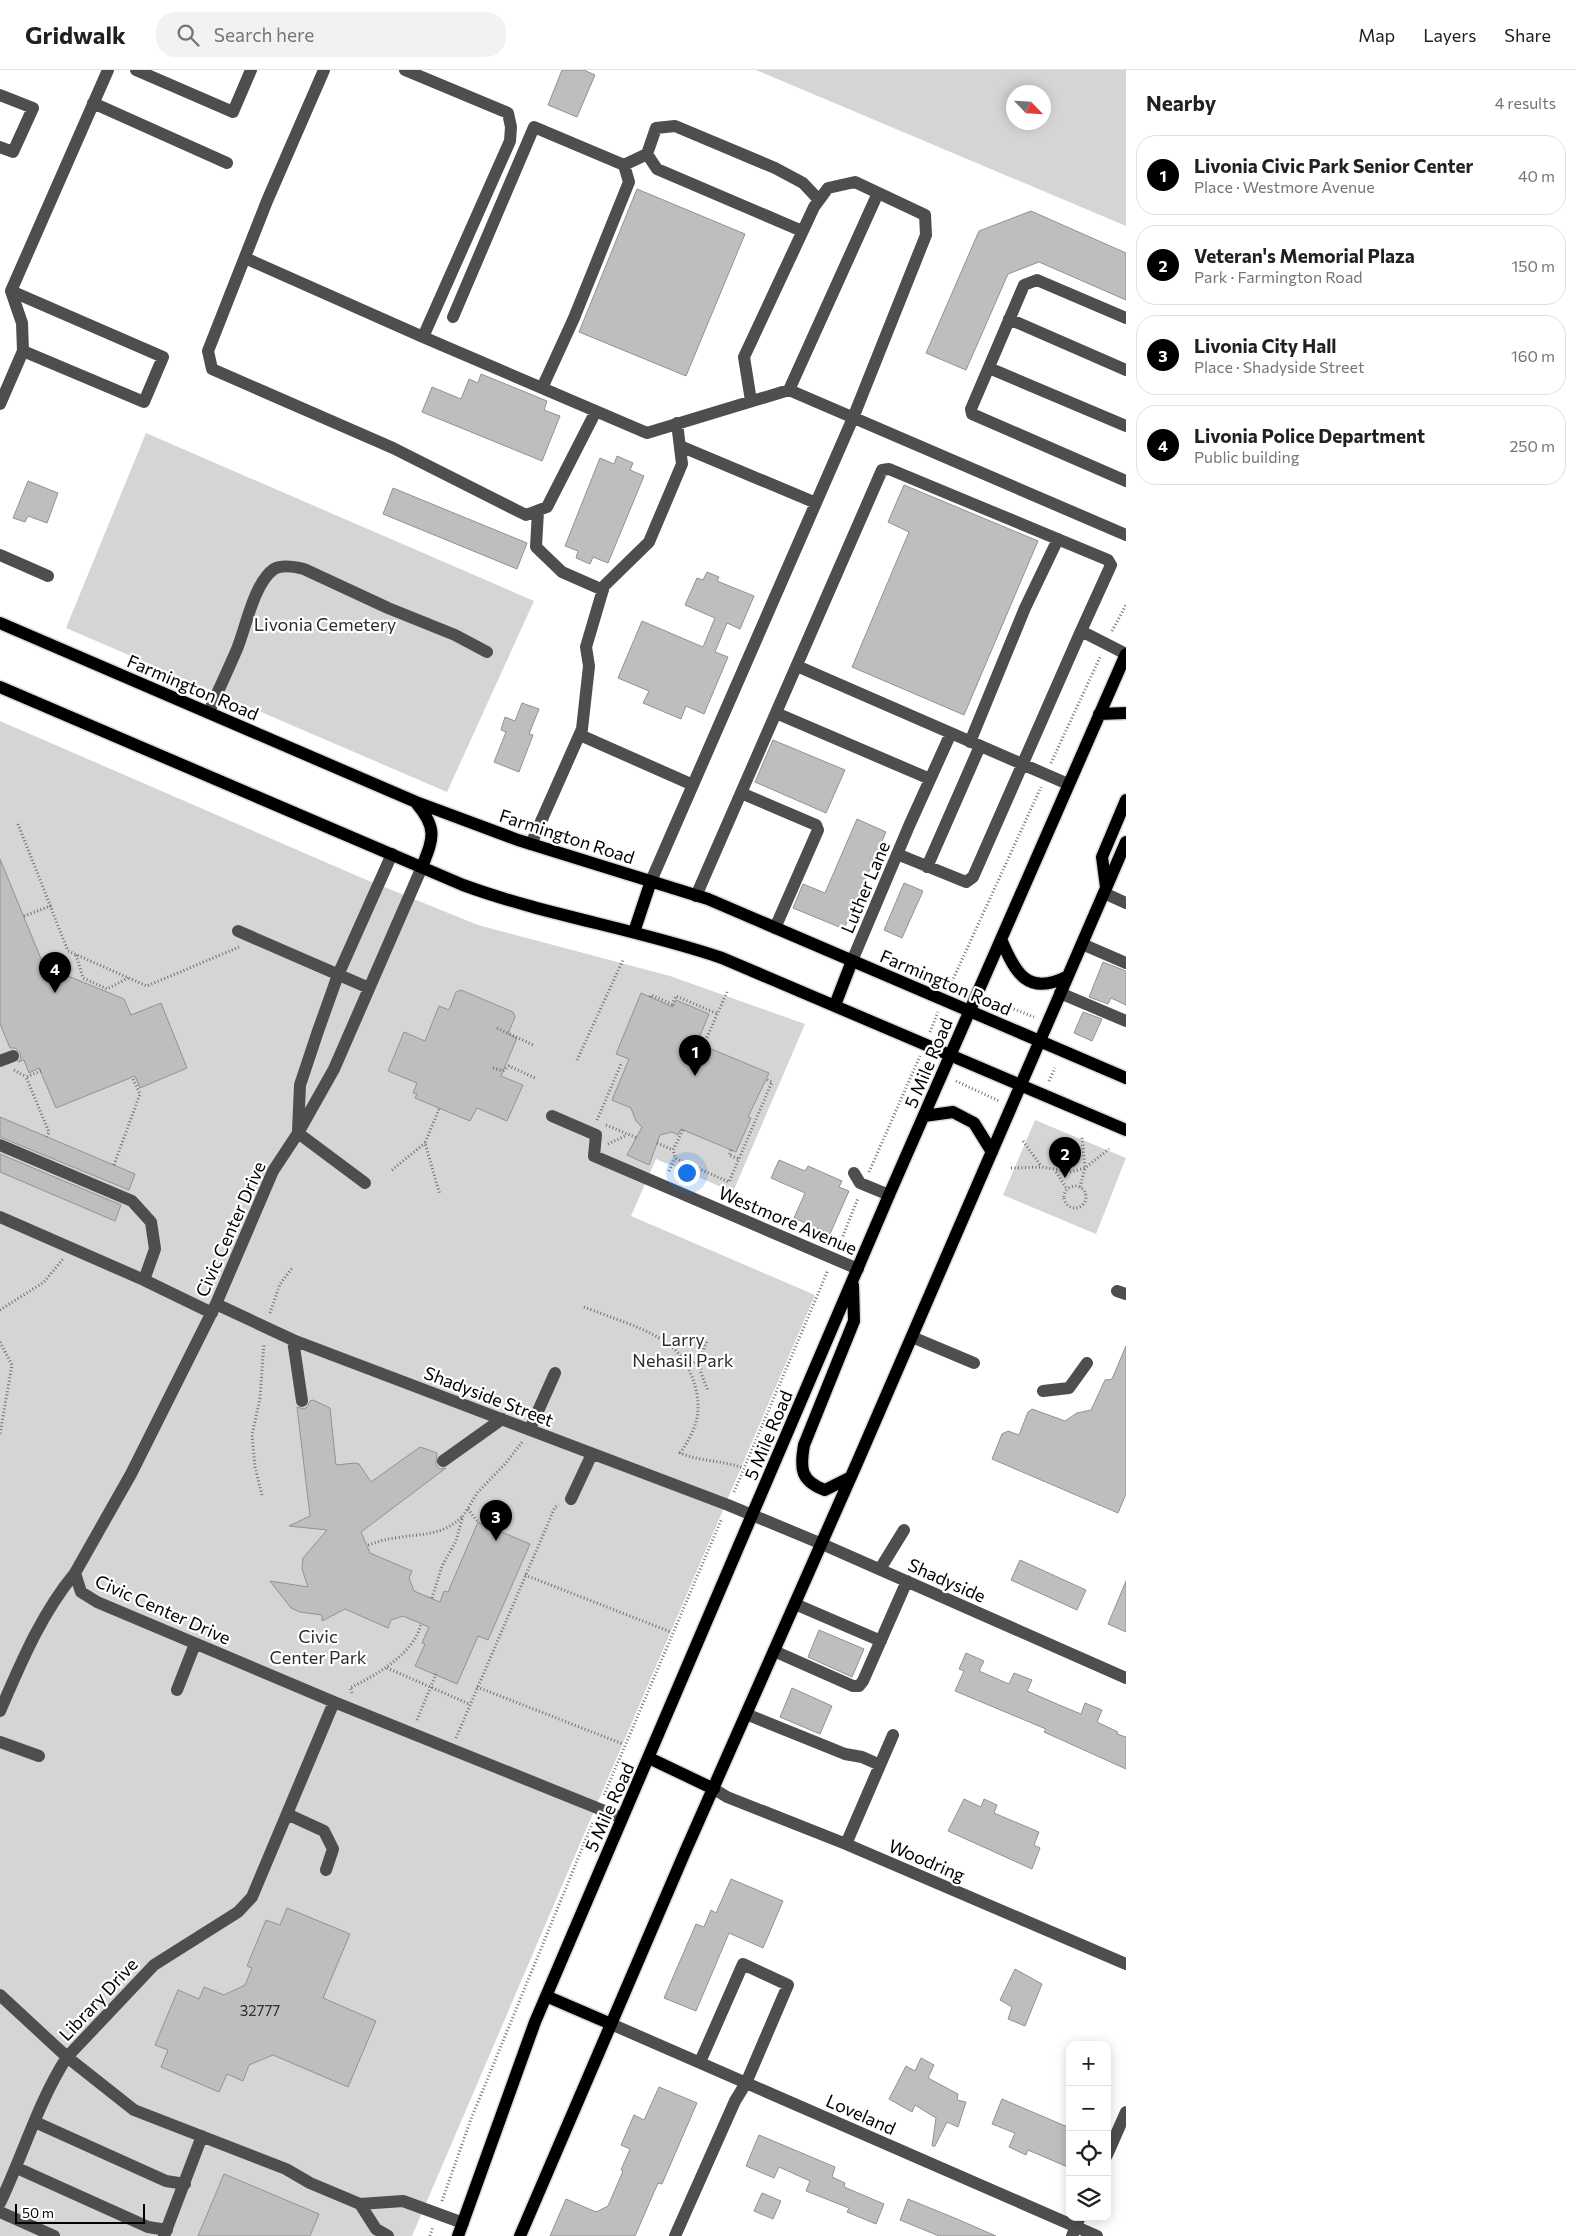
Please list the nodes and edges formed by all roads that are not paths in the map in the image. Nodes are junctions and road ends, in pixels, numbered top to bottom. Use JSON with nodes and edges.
{"nodes":[{"id":1,"x":108,"y":70,"type":"edge"},
{"id":2,"x":136,"y":70,"type":"edge"},
{"id":3,"x":251,"y":70,"type":"edge"},
{"id":4,"x":324,"y":70,"type":"edge"},
{"id":5,"x":405,"y":70,"type":"edge"},
{"id":6,"x":0,"y":95,"type":"edge"},
{"id":7,"x":94,"y":103,"type":"junction"},
{"id":8,"x":0,"y":147,"type":"edge"},
{"id":9,"x":647,"y":154,"type":"junction"},
{"id":10,"x":227,"y":163,"type":"dead end"},
{"id":11,"x":624,"y":165,"type":"junction"},
{"id":12,"x":878,"y":192,"type":"junction"},
{"id":13,"x":819,"y":200,"type":"junction"},
{"id":14,"x":802,"y":231,"type":"junction"},
{"id":15,"x":245,"y":258,"type":"junction"},
{"id":16,"x":11,"y":292,"type":"junction"},
{"id":17,"x":453,"y":317,"type":"dead end"},
{"id":18,"x":1126,"y":318,"type":"edge"},
{"id":19,"x":1009,"y":319,"type":"junction"},
{"id":20,"x":423,"y":337,"type":"junction"},
{"id":21,"x":23,"y":351,"type":"junction"},
{"id":22,"x":988,"y":368,"type":"junction"},
{"id":23,"x":1126,"y":370,"type":"edge"},
{"id":24,"x":542,"y":388,"type":"junction"},
{"id":25,"x":789,"y":390,"type":"junction"},
{"id":26,"x":751,"y":401,"type":"junction"},
{"id":27,"x":0,"y":404,"type":"edge"},
{"id":28,"x":596,"y":411,"type":"junction"},
{"id":29,"x":852,"y":418,"type":"junction"},
{"id":30,"x":678,"y":423,"type":"junction"},
{"id":31,"x":1126,"y":426,"type":"edge"},
{"id":32,"x":680,"y":446,"type":"junction"},
{"id":33,"x":1126,"y":481,"type":"edge"},
{"id":34,"x":816,"y":503,"type":"junction"},
{"id":35,"x":538,"y":511,"type":"junction"},
{"id":36,"x":1126,"y":535,"type":"edge"},
{"id":37,"x":1058,"y":539,"type":"junction"},
{"id":38,"x":0,"y":555,"type":"edge"},
{"id":39,"x":48,"y":576,"type":"dead end"},
{"id":40,"x":603,"y":590,"type":"junction"},
{"id":41,"x":0,"y":623,"type":"edge"},
{"id":42,"x":1081,"y":631,"type":"junction"},
{"id":43,"x":486,"y":652,"type":"dead end"},
{"id":44,"x":1126,"y":654,"type":"edge"},
{"id":45,"x":797,"y":666,"type":"junction"},
{"id":46,"x":0,"y":687,"type":"edge"},
{"id":47,"x":209,"y":712,"type":"junction"},
{"id":48,"x":776,"y":713,"type":"junction"},
{"id":49,"x":1126,"y":713,"type":"edge"},
{"id":50,"x":1099,"y":714,"type":"junction"},
{"id":51,"x":951,"y":734,"type":"junction"},
{"id":52,"x":580,"y":735,"type":"junction"},
{"id":53,"x":975,"y":744,"type":"junction"},
{"id":54,"x":1023,"y":765,"type":"junction"},
{"id":55,"x":930,"y":779,"type":"junction"},
{"id":56,"x":1068,"y":784,"type":"junction"},
{"id":57,"x":693,"y":785,"type":"junction"},
{"id":58,"x":741,"y":793,"type":"junction"},
{"id":59,"x":1126,"y":800,"type":"edge"},
{"id":60,"x":416,"y":802,"type":"junction"},
{"id":61,"x":1126,"y":842,"type":"edge"},
{"id":62,"x":531,"y":844,"type":"junction"},
{"id":63,"x":392,"y":854,"type":"junction"},
{"id":64,"x":897,"y":854,"type":"junction"},
{"id":65,"x":422,"y":867,"type":"junction"},
{"id":66,"x":928,"y":867,"type":"junction"},
{"id":67,"x":651,"y":881,"type":"junction"},
{"id":68,"x":1105,"y":890,"type":"junction"},
{"id":69,"x":696,"y":896,"type":"junction"},
{"id":70,"x":1126,"y":903,"type":"edge"},
{"id":71,"x":775,"y":928,"type":"junction"},
{"id":72,"x":238,"y":931,"type":"dead end"},
{"id":73,"x":634,"y":932,"type":"junction"},
{"id":74,"x":1001,"y":939,"type":"junction"},
{"id":75,"x":1082,"y":944,"type":"junction"},
{"id":76,"x":852,"y":962,"type":"junction"},
{"id":77,"x":1126,"y":963,"type":"edge"},
{"id":78,"x":338,"y":975,"type":"junction"},
{"id":79,"x":1068,"y":976,"type":"junction"},
{"id":80,"x":369,"y":988,"type":"junction"},
{"id":81,"x":1060,"y":993,"type":"junction"},
{"id":82,"x":834,"y":1005,"type":"junction"},
{"id":83,"x":969,"y":1011,"type":"junction"},
{"id":84,"x":1126,"y":1021,"type":"edge"},
{"id":85,"x":1039,"y":1041,"type":"junction"},
{"id":86,"x":952,"y":1055,"type":"junction"},
{"id":87,"x":13,"y":1056,"type":"dead end"},
{"id":88,"x":0,"y":1061,"type":"edge"},
{"id":89,"x":1126,"y":1078,"type":"edge"},
{"id":90,"x":1020,"y":1086,"type":"junction"},
{"id":91,"x":552,"y":1116,"type":"dead end"},
{"id":92,"x":924,"y":1116,"type":"junction"},
{"id":93,"x":1126,"y":1130,"type":"edge"},
{"id":94,"x":298,"y":1133,"type":"junction"},
{"id":95,"x":0,"y":1145,"type":"edge"},
{"id":96,"x":992,"y":1152,"type":"junction"},
{"id":97,"x":854,"y":1173,"type":"dead end"},
{"id":98,"x":365,"y":1183,"type":"dead end"},
{"id":99,"x":889,"y":1195,"type":"junction"},
{"id":100,"x":0,"y":1217,"type":"edge"},
{"id":101,"x":855,"y":1275,"type":"junction"},
{"id":102,"x":144,"y":1280,"type":"junction"},
{"id":103,"x":214,"y":1309,"type":"junction"},
{"id":104,"x":912,"y":1337,"type":"junction"},
{"id":105,"x":293,"y":1340,"type":"junction"},
{"id":106,"x":974,"y":1363,"type":"dead end"},
{"id":107,"x":1087,"y":1363,"type":"dead end"},
{"id":108,"x":555,"y":1373,"type":"dead end"},
{"id":109,"x":1043,"y":1391,"type":"dead end"},
{"id":110,"x":302,"y":1401,"type":"dead end"},
{"id":111,"x":502,"y":1419,"type":"junction"},
{"id":112,"x":530,"y":1430,"type":"junction"},
{"id":113,"x":592,"y":1454,"type":"junction"},
{"id":114,"x":443,"y":1461,"type":"dead end"},
{"id":115,"x":851,"y":1477,"type":"junction"},
{"id":116,"x":571,"y":1500,"type":"road end"},
{"id":117,"x":752,"y":1515,"type":"junction"},
{"id":118,"x":904,"y":1530,"type":"dead end"},
{"id":119,"x":822,"y":1544,"type":"junction"},
{"id":120,"x":880,"y":1569,"type":"junction"},
{"id":121,"x":75,"y":1573,"type":"junction"},
{"id":122,"x":907,"y":1581,"type":"junction"},
{"id":123,"x":795,"y":1604,"type":"junction"},
{"id":124,"x":881,"y":1641,"type":"junction"},
{"id":125,"x":195,"y":1644,"type":"junction"},
{"id":126,"x":774,"y":1651,"type":"junction"},
{"id":127,"x":1126,"y":1678,"type":"edge"},
{"id":128,"x":177,"y":1690,"type":"dead end"},
{"id":129,"x":334,"y":1702,"type":"junction"},
{"id":130,"x":0,"y":1711,"type":"edge"},
{"id":131,"x":746,"y":1714,"type":"junction"},
{"id":132,"x":893,"y":1735,"type":"dead end"},
{"id":133,"x":0,"y":1742,"type":"edge"},
{"id":134,"x":39,"y":1756,"type":"dead end"},
{"id":135,"x":649,"y":1758,"type":"junction"},
{"id":136,"x":880,"y":1765,"type":"junction"},
{"id":137,"x":714,"y":1789,"type":"junction"},
{"id":138,"x":287,"y":1814,"type":"junction"},
{"id":139,"x":622,"y":1818,"type":"junction"},
{"id":140,"x":846,"y":1844,"type":"junction"},
{"id":141,"x":326,"y":1870,"type":"dead end"},
{"id":142,"x":1126,"y":1964,"type":"edge"},
{"id":143,"x":0,"y":1995,"type":"edge"},
{"id":144,"x":546,"y":1996,"type":"junction"},
{"id":145,"x":611,"y":2024,"type":"junction"},
{"id":146,"x":67,"y":2058,"type":"junction"},
{"id":147,"x":700,"y":2062,"type":"junction"},
{"id":148,"x":746,"y":2083,"type":"junction"},
{"id":149,"x":1126,"y":2112,"type":"edge"},
{"id":150,"x":35,"y":2122,"type":"junction"},
{"id":151,"x":202,"y":2136,"type":"junction"},
{"id":152,"x":1111,"y":2146,"type":"edge"},
{"id":153,"x":17,"y":2168,"type":"junction"},
{"id":154,"x":185,"y":2184,"type":"junction"},
{"id":155,"x":0,"y":2203,"type":"edge"},
{"id":156,"x":360,"y":2204,"type":"junction"},
{"id":157,"x":0,"y":2212,"type":"edge"},
{"id":158,"x":463,"y":2223,"type":"junction"},
{"id":159,"x":1076,"y":2227,"type":"edge"},
{"id":160,"x":165,"y":2233,"type":"edge"},
{"id":161,"x":54,"y":2236,"type":"edge"},
{"id":162,"x":388,"y":2236,"type":"edge"},
{"id":163,"x":458,"y":2236,"type":"edge"},
{"id":164,"x":520,"y":2236,"type":"edge"},
{"id":165,"x":675,"y":2236,"type":"edge"},
{"id":166,"x":1097,"y":2236,"type":"edge"}],
"edges":[{"from":1,"to":7,"type":"street"},
{"from":2,"to":3,"type":"street"},
{"from":4,"to":15,"type":"street"},
{"from":5,"to":20,"type":"street"},
{"from":6,"to":8,"type":"street"},
{"from":7,"to":10,"type":"street"},
{"from":7,"to":16,"type":"street"},
{"from":9,"to":11,"type":"street"},
{"from":9,"to":13,"type":"street"},
{"from":9,"to":14,"type":"street"},
{"from":11,"to":17,"type":"street"},
{"from":11,"to":24,"type":"street"},
{"from":12,"to":13,"type":"street"},
{"from":12,"to":25,"type":"street"},
{"from":12,"to":29,"type":"street"},
{"from":13,"to":14,"type":"street"},
{"from":14,"to":26,"type":"street"},
{"from":15,"to":20,"type":"street"},
{"from":15,"to":35,"type":"street"},
{"from":16,"to":21,"type":"street"},
{"from":16,"to":21,"type":"street"},
{"from":18,"to":19,"type":"street"},
{"from":19,"to":22,"type":"street"},
{"from":19,"to":23,"type":"street"},
{"from":20,"to":24,"type":"street"},
{"from":21,"to":27,"type":"street"},
{"from":22,"to":31,"type":"street"},
{"from":22,"to":33,"type":"street"},
{"from":24,"to":28,"type":"street"},
{"from":25,"to":26,"type":"street"},
{"from":25,"to":29,"type":"street"},
{"from":26,"to":30,"type":"street"},
{"from":28,"to":30,"type":"street"},
{"from":28,"to":35,"type":"street"},
{"from":29,"to":34,"type":"street"},
{"from":29,"to":36,"type":"street"},
{"from":30,"to":32,"type":"street"},
{"from":32,"to":34,"type":"street"},
{"from":32,"to":40,"type":"street"},
{"from":34,"to":57,"type":"street"},
{"from":35,"to":40,"type":"street"},
{"from":37,"to":42,"type":"street"},
{"from":37,"to":45,"type":"street"},
{"from":37,"to":53,"type":"street"},
{"from":38,"to":39,"type":"street"},
{"from":40,"to":52,"type":"street"},
{"from":41,"to":47,"type":"main road","name":"Farmington Road"},
{"from":42,"to":44,"type":"street"},
{"from":42,"to":54,"type":"street"},
{"from":43,"to":47,"type":"street"},
{"from":44,"to":50,"type":"main road","name":"5 Mile Road"},
{"from":45,"to":48,"type":"street"},
{"from":45,"to":51,"type":"street"},
{"from":46,"to":63,"type":"main road"},
{"from":47,"to":60,"type":"main road","name":"Farmington Road"},
{"from":48,"to":55,"type":"street"},
{"from":48,"to":58,"type":"street"},
{"from":49,"to":50,"type":"main road"},
{"from":50,"to":56,"type":"main road","name":"5 Mile Road"},
{"from":51,"to":53,"type":"street"},
{"from":51,"to":55,"type":"street","name":"Luther Lane"},
{"from":52,"to":57,"type":"street"},
{"from":52,"to":62,"type":"street"},
{"from":53,"to":54,"type":"street"},
{"from":53,"to":66,"type":"street"},
{"from":54,"to":56,"type":"street"},
{"from":54,"to":66,"type":"street"},
{"from":55,"to":64,"type":"street","name":"Luther Lane"},
{"from":56,"to":74,"type":"main road","name":"5 Mile Road"},
{"from":57,"to":67,"type":"street"},
{"from":58,"to":69,"type":"street"},
{"from":58,"to":71,"type":"street"},
{"from":59,"to":68,"type":"main road"},
{"from":60,"to":62,"type":"main road","name":"Farmington Road"},
{"from":60,"to":65,"type":"main road"},
{"from":61,"to":68,"type":"main road"},
{"from":62,"to":67,"type":"main road","name":"Farmington Road"},
{"from":63,"to":65,"type":"main road"},
{"from":63,"to":78,"type":"street"},
{"from":64,"to":66,"type":"street"},
{"from":64,"to":76,"type":"street","name":"Luther Lane"},
{"from":65,"to":73,"type":"main road"},
{"from":65,"to":80,"type":"street","name":"Civic Center Drive"},
{"from":67,"to":69,"type":"main road","name":"Farmington Road"},
{"from":67,"to":73,"type":"main road"},
{"from":68,"to":70,"type":"street"},
{"from":68,"to":75,"type":"main road"},
{"from":69,"to":71,"type":"main road","name":"Farmington Road"},
{"from":71,"to":76,"type":"main road","name":"Farmington Road"},
{"from":72,"to":78,"type":"street"},
{"from":73,"to":82,"type":"main road"},
{"from":74,"to":79,"type":"main road"},
{"from":74,"to":83,"type":"main road","name":"5 Mile Road"},
{"from":75,"to":77,"type":"street"},
{"from":75,"to":79,"type":"main road"},
{"from":76,"to":82,"type":"main road"},
{"from":76,"to":83,"type":"main road","name":"Farmington Road"},
{"from":78,"to":80,"type":"street"},
{"from":78,"to":94,"type":"street"},
{"from":79,"to":81,"type":"main road"},
{"from":80,"to":94,"type":"street","name":"Civic Center Drive"},
{"from":81,"to":84,"type":"street"},
{"from":81,"to":85,"type":"main road"},
{"from":82,"to":86,"type":"main road"},
{"from":83,"to":85,"type":"main road","name":"Farmington Road"},
{"from":83,"to":86,"type":"main road","name":"5 Mile Road"},
{"from":85,"to":89,"type":"main road","name":"Farmington Road"},
{"from":85,"to":90,"type":"main road"},
{"from":86,"to":90,"type":"main road"},
{"from":86,"to":92,"type":"main road","name":"5 Mile Road"},
{"from":87,"to":88,"type":"street"},
{"from":90,"to":93,"type":"main road"},
{"from":90,"to":96,"type":"main road"},
{"from":91,"to":101,"type":"street","name":"Westmore Avenue"},
{"from":92,"to":96,"type":"main road"},
{"from":92,"to":99,"type":"main road","name":"5 Mile Road"},
{"from":94,"to":98,"type":"street"},
{"from":94,"to":103,"type":"street","name":"Civic Center Drive"},
{"from":95,"to":102,"type":"street"},
{"from":96,"to":104,"type":"main road"},
{"from":97,"to":99,"type":"street"},
{"from":99,"to":101,"type":"main road","name":"5 Mile Road"},
{"from":100,"to":102,"type":"street","name":"Shadyside Street"},
{"from":101,"to":115,"type":"main road"},
{"from":101,"to":117,"type":"main road","name":"5 Mile Road"},
{"from":102,"to":103,"type":"street","name":"Shadyside Street"},
{"from":103,"to":105,"type":"street","name":"Shadyside Street"},
{"from":103,"to":121,"type":"street","name":"Civic Center Drive"},
{"from":104,"to":106,"type":"street"},
{"from":104,"to":115,"type":"main road"},
{"from":105,"to":110,"type":"street"},
{"from":105,"to":111,"type":"street","name":"Shadyside Street"},
{"from":107,"to":109,"type":"street"},
{"from":108,"to":112,"type":"street"},
{"from":111,"to":112,"type":"street","name":"Shadyside Street"},
{"from":111,"to":114,"type":"street"},
{"from":112,"to":113,"type":"street","name":"Shadyside Street"},
{"from":113,"to":116,"type":"street"},
{"from":113,"to":117,"type":"street","name":"Shadyside Street"},
{"from":115,"to":119,"type":"main road"},
{"from":117,"to":119,"type":"street","name":"Shadyside"},
{"from":117,"to":135,"type":"main road","name":"5 Mile Road"},
{"from":118,"to":120,"type":"street"},
{"from":119,"to":120,"type":"street","name":"Shadyside"},
{"from":119,"to":123,"type":"main road"},
{"from":120,"to":122,"type":"street","name":"Shadyside"},
{"from":121,"to":125,"type":"street","name":"Civic Center Drive"},
{"from":121,"to":130,"type":"street"},
{"from":122,"to":124,"type":"street"},
{"from":122,"to":127,"type":"street","name":"Shadyside"},
{"from":123,"to":124,"type":"street"},
{"from":123,"to":126,"type":"main road"},
{"from":124,"to":126,"type":"street"},
{"from":125,"to":128,"type":"street"},
{"from":125,"to":129,"type":"street","name":"Civic Center Drive"},
{"from":126,"to":131,"type":"main road"},
{"from":129,"to":138,"type":"street","name":"Library Drive"},
{"from":129,"to":139,"type":"street","name":"Civic Center Drive"},
{"from":131,"to":136,"type":"street"},
{"from":131,"to":137,"type":"main road"},
{"from":132,"to":136,"type":"street"},
{"from":133,"to":134,"type":"street"},
{"from":135,"to":137,"type":"main road"},
{"from":135,"to":139,"type":"main road","name":"5 Mile Road"},
{"from":136,"to":140,"type":"street"},
{"from":137,"to":140,"type":"street","name":"Woodring"},
{"from":137,"to":145,"type":"main road"},
{"from":138,"to":141,"type":"street"},
{"from":138,"to":146,"type":"street","name":"Library Drive"},
{"from":139,"to":144,"type":"main road","name":"5 Mile Road"},
{"from":140,"to":142,"type":"street","name":"Woodring"},
{"from":143,"to":146,"type":"street"},
{"from":144,"to":145,"type":"main road"},
{"from":144,"to":158,"type":"main road","name":"5 Mile Road"},
{"from":145,"to":147,"type":"street","name":"Loveland"},
{"from":145,"to":164,"type":"main road"},
{"from":146,"to":150,"type":"street"},
{"from":146,"to":151,"type":"street","name":"Library Drive"},
{"from":147,"to":148,"type":"street","name":"Loveland"},
{"from":147,"to":148,"type":"street"},
{"from":148,"to":159,"type":"street","name":"Loveland"},
{"from":148,"to":165,"type":"street"},
{"from":149,"to":152,"type":"street"},
{"from":150,"to":153,"type":"street"},
{"from":150,"to":154,"type":"street"},
{"from":151,"to":154,"type":"street"},
{"from":151,"to":156,"type":"street","name":"Library Drive"},
{"from":153,"to":155,"type":"street"},
{"from":153,"to":160,"type":"street"},
{"from":154,"to":160,"type":"street"},
{"from":156,"to":158,"type":"street","name":"Library Drive"},
{"from":156,"to":162,"type":"street"},
{"from":157,"to":161,"type":"street"},
{"from":158,"to":163,"type":"main road","name":"5 Mile Road"},
{"from":159,"to":166,"type":"street","name":"Loveland"}]}
